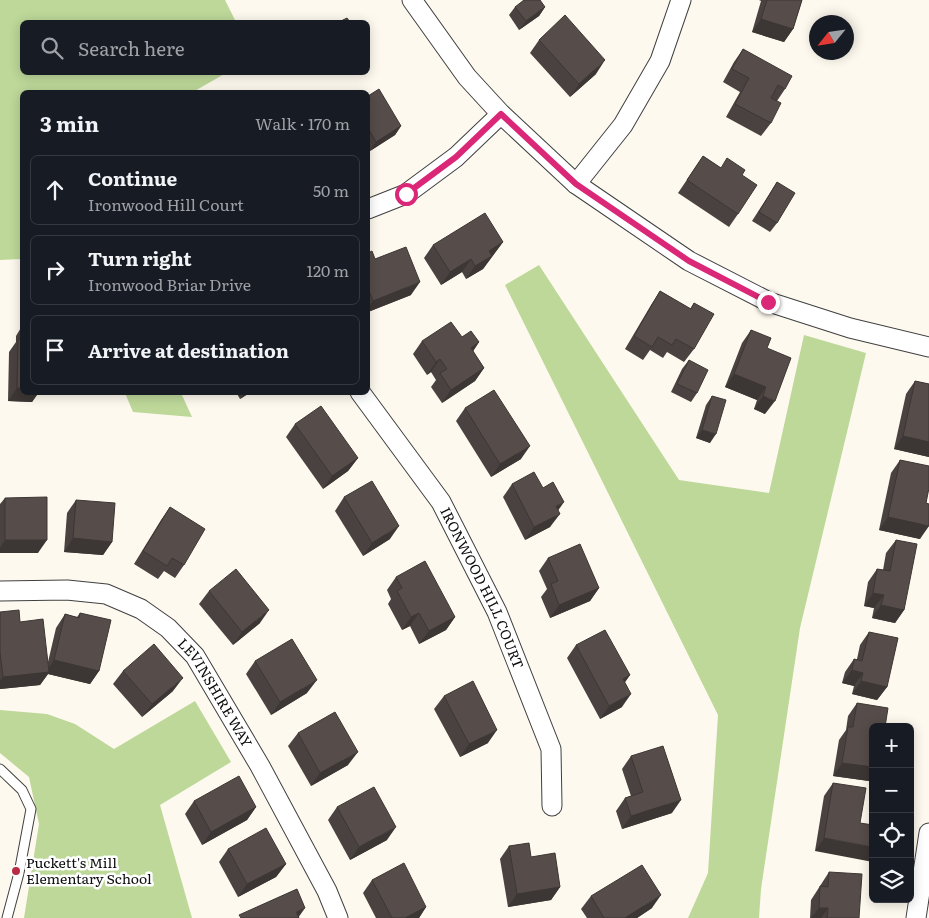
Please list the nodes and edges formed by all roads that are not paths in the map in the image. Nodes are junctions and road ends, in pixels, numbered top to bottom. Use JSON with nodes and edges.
{"nodes":[{"id":1,"x":412,"y":0,"type":"edge"},
{"id":2,"x":681,"y":0,"type":"edge"},
{"id":3,"x":501,"y":114,"type":"junction"},
{"id":4,"x":576,"y":184,"type":"junction"},
{"id":5,"x":370,"y":209,"type":"edge"},
{"id":6,"x":929,"y":348,"type":"edge"},
{"id":7,"x":362,"y":395,"type":"edge"},
{"id":8,"x":0,"y":591,"type":"edge"},
{"id":9,"x":0,"y":769,"type":"edge"},
{"id":10,"x":552,"y":806,"type":"dead end"},
{"id":11,"x":929,"y":833,"type":"edge"},
{"id":12,"x":927,"y":860,"type":"edge"},
{"id":13,"x":7,"y":918,"type":"edge"},
{"id":14,"x":338,"y":918,"type":"edge"},
{"id":15,"x":916,"y":918,"type":"edge"}],
"edges":[{"from":1,"to":3,"type":"street"},
{"from":2,"to":4,"type":"street"},
{"from":3,"to":4,"type":"street"},
{"from":3,"to":5,"type":"street"},
{"from":4,"to":6,"type":"street"},
{"from":7,"to":10,"type":"street","name":"IRONWOOD HILL COURT"},
{"from":8,"to":14,"type":"street","name":"LEVINSHIRE WAY"},
{"from":9,"to":13,"type":"lane"},
{"from":11,"to":12,"type":"street"},
{"from":12,"to":15,"type":"street"}]}
